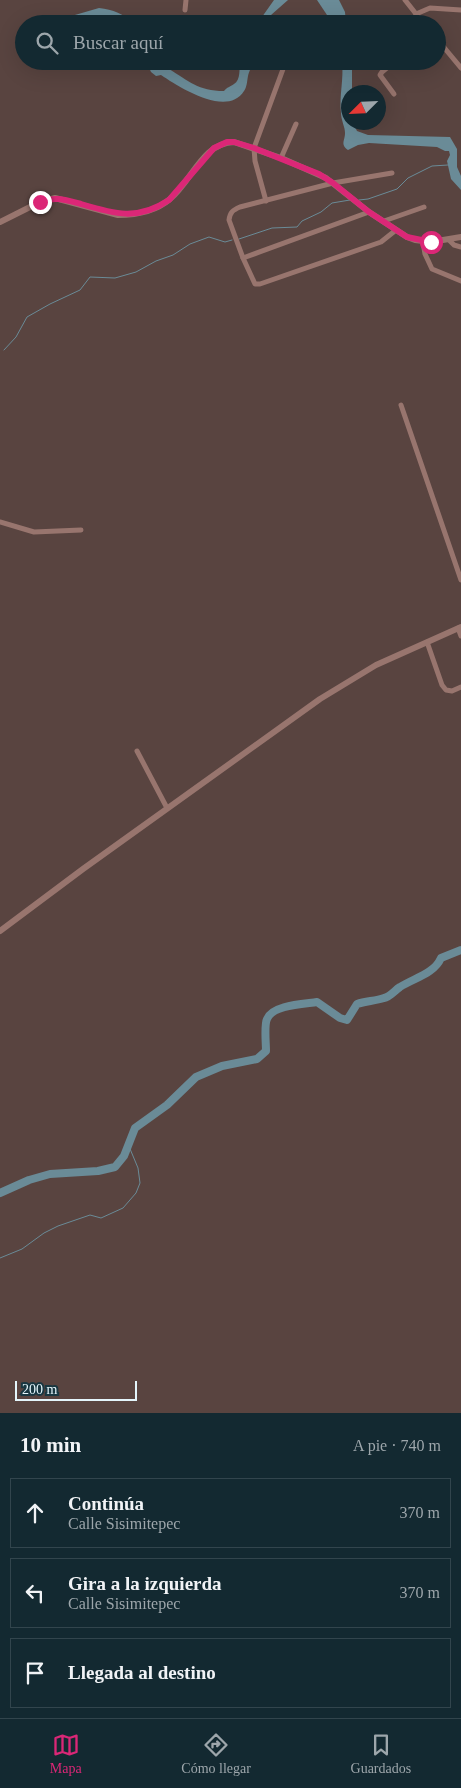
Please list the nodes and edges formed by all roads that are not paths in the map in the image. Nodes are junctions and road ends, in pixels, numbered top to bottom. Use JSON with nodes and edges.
{"nodes":[{"id":1,"x":186,"y":0,"type":"edge"},
{"id":2,"x":405,"y":0,"type":"edge"},
{"id":3,"x":185,"y":10,"type":"dead end"},
{"id":4,"x":461,"y":10,"type":"edge"},
{"id":5,"x":416,"y":14,"type":"joint"},
{"id":6,"x":446,"y":50,"type":"edge"},
{"id":7,"x":461,"y":68,"type":"edge"},
{"id":8,"x":283,"y":70,"type":"edge"},
{"id":9,"x":385,"y":70,"type":"edge"},
{"id":10,"x":394,"y":94,"type":"dead end"},
{"id":11,"x":296,"y":124,"type":"dead end"},
{"id":12,"x":254,"y":148,"type":"junction"},
{"id":13,"x":281,"y":158,"type":"junction"},
{"id":14,"x":392,"y":173,"type":"dead end"},
{"id":15,"x":333,"y":183,"type":"junction"},
{"id":16,"x":266,"y":201,"type":"junction"},
{"id":17,"x":424,"y":207,"type":"dead end"},
{"id":18,"x":369,"y":212,"type":"junction"},
{"id":19,"x":384,"y":221,"type":"junction"},
{"id":20,"x":0,"y":222,"type":"edge"},
{"id":21,"x":396,"y":230,"type":"junction"},
{"id":22,"x":461,"y":237,"type":"edge"},
{"id":23,"x":449,"y":240,"type":"junction"},
{"id":24,"x":423,"y":242,"type":"junction"},
{"id":25,"x":461,"y":247,"type":"edge"},
{"id":26,"x":243,"y":258,"type":"junction"},
{"id":27,"x":461,"y":281,"type":"edge"},
{"id":28,"x":400,"y":405,"type":"dead end"},
{"id":29,"x":0,"y":522,"type":"edge"},
{"id":30,"x":82,"y":530,"type":"dead end"},
{"id":31,"x":461,"y":580,"type":"edge"},
{"id":32,"x":460,"y":628,"type":"edge"},
{"id":33,"x":461,"y":636,"type":"edge"},
{"id":34,"x":426,"y":642,"type":"junction"},
{"id":35,"x":461,"y":688,"type":"edge"},
{"id":36,"x":137,"y":751,"type":"dead end"},
{"id":37,"x":167,"y":808,"type":"junction"},
{"id":38,"x":0,"y":931,"type":"edge"}],
"edges":[{"from":1,"to":3,"type":"street"},
{"from":2,"to":5,"type":"street"},
{"from":4,"to":5,"type":"street"},
{"from":6,"to":7,"type":"street"},
{"from":8,"to":12,"type":"street"},
{"from":9,"to":10,"type":"street"},
{"from":11,"to":13,"type":"street"},
{"from":12,"to":13,"type":"street"},
{"from":12,"to":16,"type":"street"},
{"from":12,"to":20,"type":"street"},
{"from":13,"to":15,"type":"street"},
{"from":14,"to":15,"type":"street"},
{"from":15,"to":16,"type":"street"},
{"from":15,"to":18,"type":"street"},
{"from":16,"to":26,"type":"street"},
{"from":17,"to":19,"type":"street"},
{"from":18,"to":19,"type":"street"},
{"from":18,"to":26,"type":"street"},
{"from":19,"to":21,"type":"street"},
{"from":21,"to":24,"type":"street"},
{"from":21,"to":26,"type":"street"},
{"from":22,"to":23,"type":"street"},
{"from":23,"to":24,"type":"street"},
{"from":23,"to":25,"type":"street"},
{"from":24,"to":27,"type":"street"},
{"from":28,"to":31,"type":"street"},
{"from":29,"to":30,"type":"street"},
{"from":32,"to":33,"type":"street"},
{"from":32,"to":34,"type":"street"},
{"from":34,"to":35,"type":"street"},
{"from":34,"to":37,"type":"street"},
{"from":36,"to":37,"type":"street"},
{"from":37,"to":38,"type":"street"}]}
